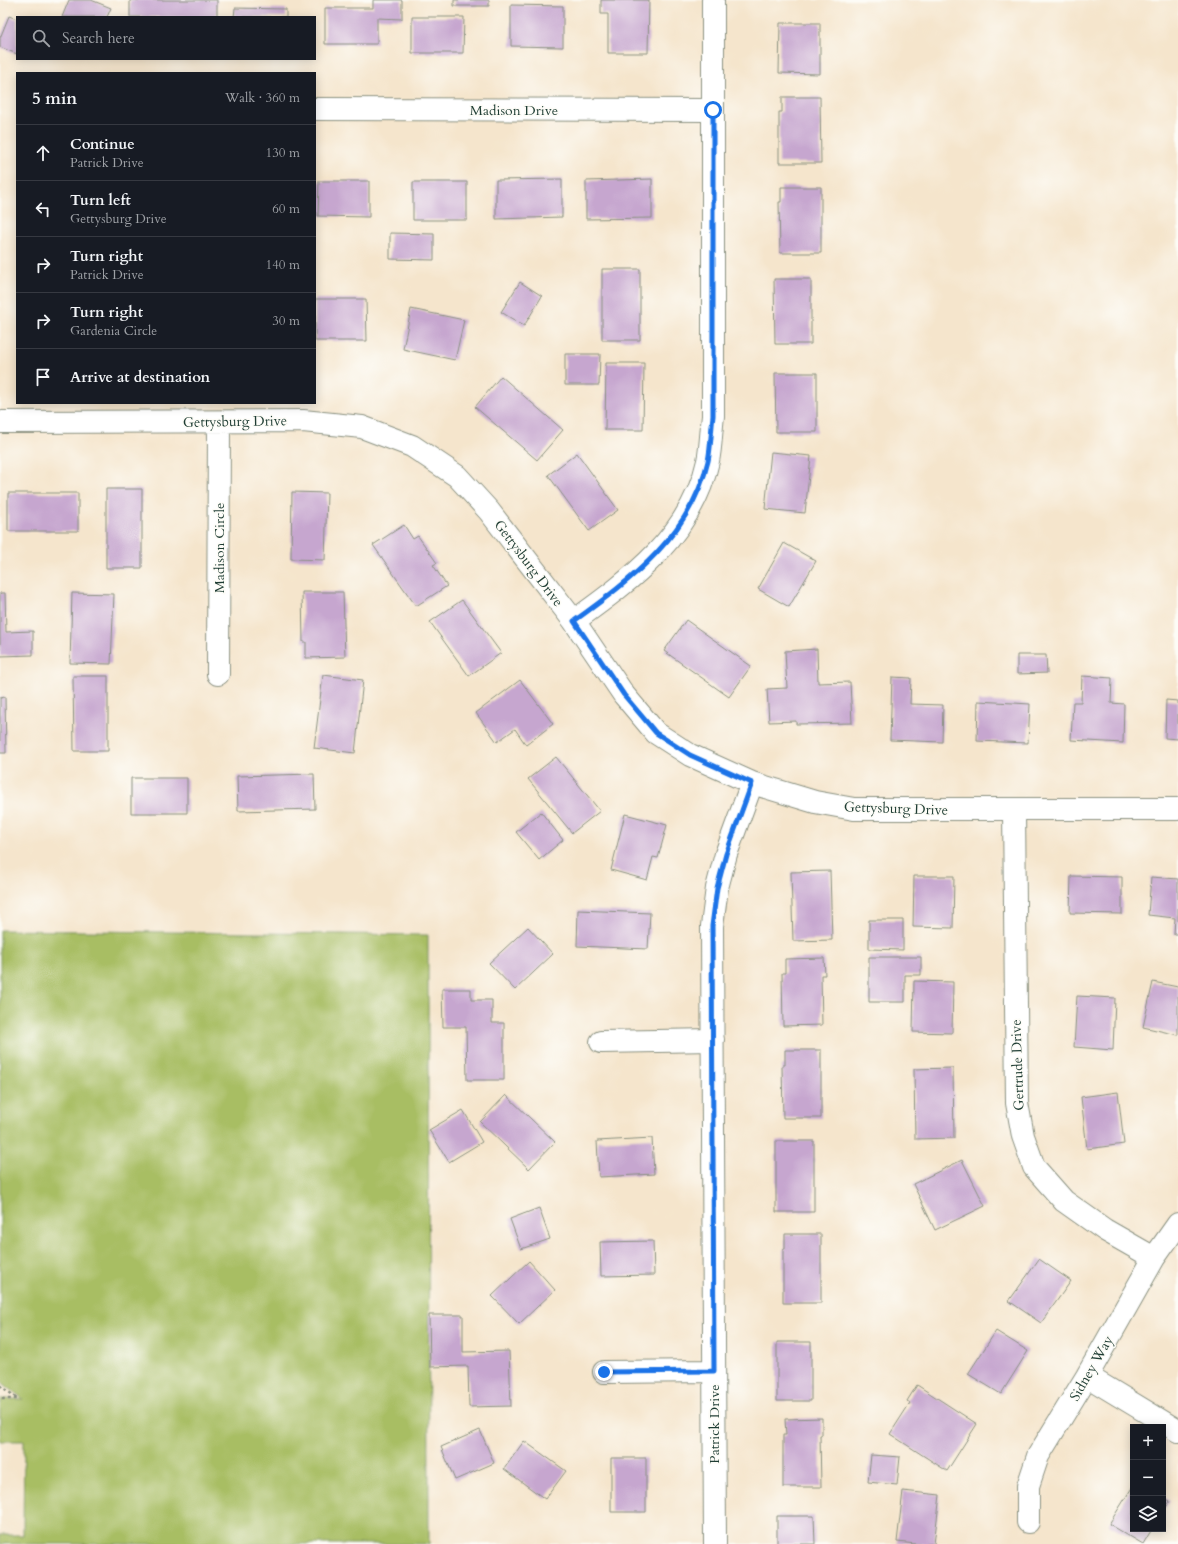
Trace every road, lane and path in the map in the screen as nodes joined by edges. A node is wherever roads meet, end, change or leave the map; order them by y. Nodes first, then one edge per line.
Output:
1 (713, 0) edge
2 (316, 109) edge
3 (713, 110) junction
4 (160, 412) edge
5 (0, 422) edge
6 (219, 422) junction
7 (574, 621) junction
8 (218, 674) dead end
9 (752, 783) junction
10 (1014, 809) junction
11 (1178, 809) edge
12 (712, 1040) junction
13 (601, 1042) dead end
14 (1178, 1224) edge
15 (1154, 1258) junction
16 (714, 1371) junction
17 (604, 1372) dead end
18 (1087, 1376) junction
19 (0, 1385) edge
20 (0, 1399) edge
21 (1178, 1431) edge
22 (1028, 1522) dead end
23 (715, 1544) edge

1 - 3 street
2 - 3 street, Madison Drive
3 - 7 street
4 - 5 street, Gettysburg Drive
4 - 6 street, Gettysburg Drive
6 - 7 street, Gettysburg Drive
6 - 8 street, Madison Circle
7 - 9 street, Gettysburg Drive
9 - 10 street, Gettysburg Drive
9 - 12 street, Patrick Drive
10 - 11 street, Gettysburg Drive
10 - 15 street, Gertrude Drive
12 - 13 street
12 - 16 street, Patrick Drive
14 - 15 street, Sidney Way
15 - 18 street, Sidney Way
16 - 17 street
16 - 23 street, Patrick Drive
18 - 21 street
18 - 22 street, Sidney Way
19 - 20 path

